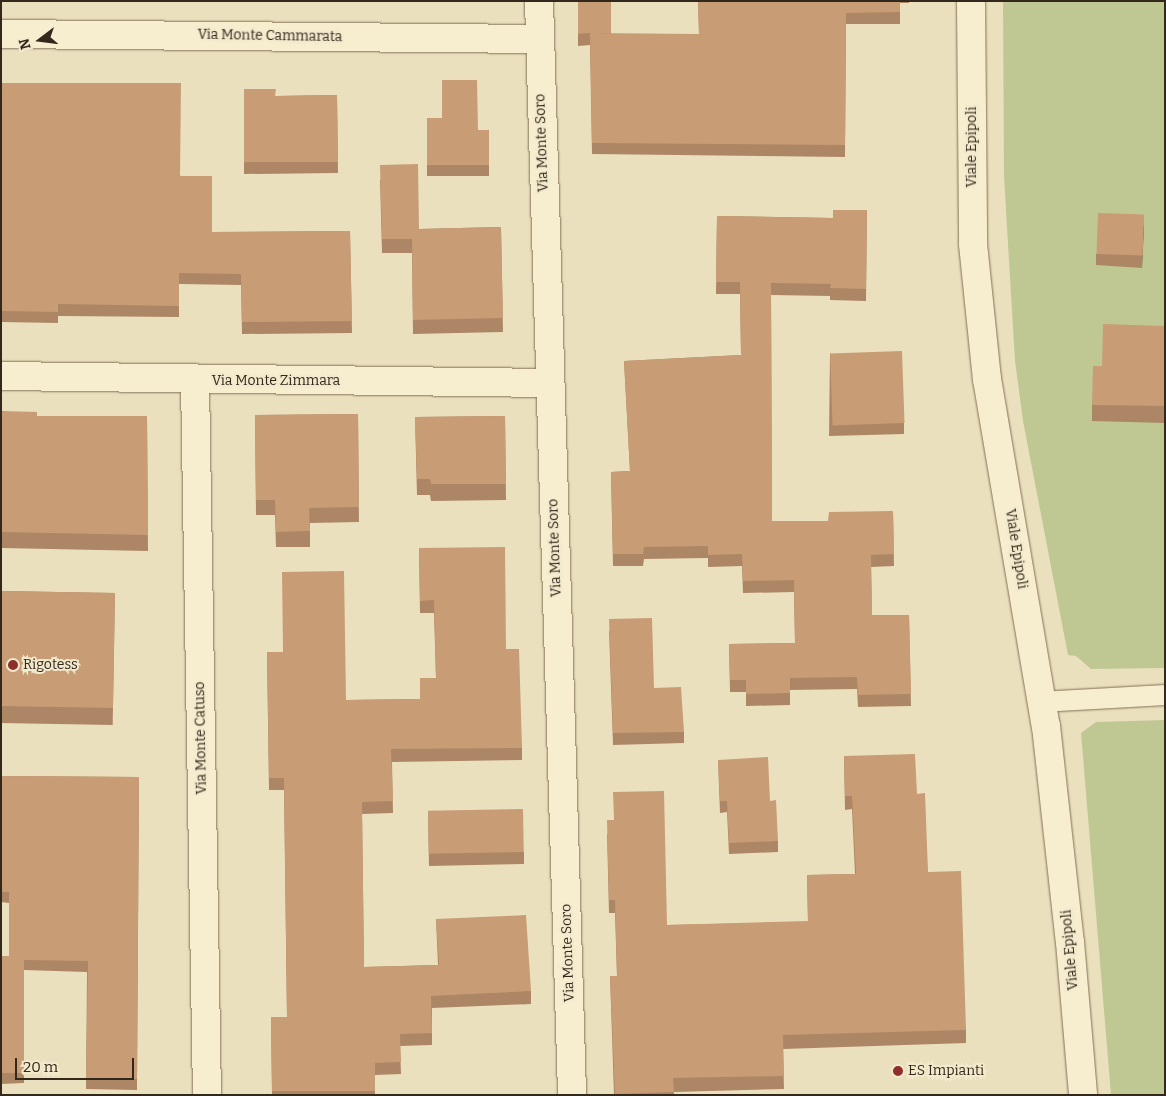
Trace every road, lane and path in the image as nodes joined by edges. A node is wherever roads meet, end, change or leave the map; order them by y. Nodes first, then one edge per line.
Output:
1 (538, 1) edge
2 (972, 1) edge
3 (1, 34) edge
4 (539, 39) junction
5 (1, 376) edge
6 (195, 381) junction
7 (550, 383) junction
8 (1165, 696) edge
9 (1041, 702) junction
10 (207, 1095) edge
11 (572, 1095) edge
12 (1083, 1095) edge

1 - 4 street, Via Monte Soro
2 - 9 street, Viale Epipoli
3 - 4 street, Via Monte Cammarata
4 - 7 street, Via Monte Soro
5 - 6 street, Via Monte Zimmara
6 - 7 street, Via Monte Zimmara
6 - 10 street, Via Monte Catuso
7 - 11 street, Via Monte Soro
8 - 9 lane
9 - 12 street, Viale Epipoli

